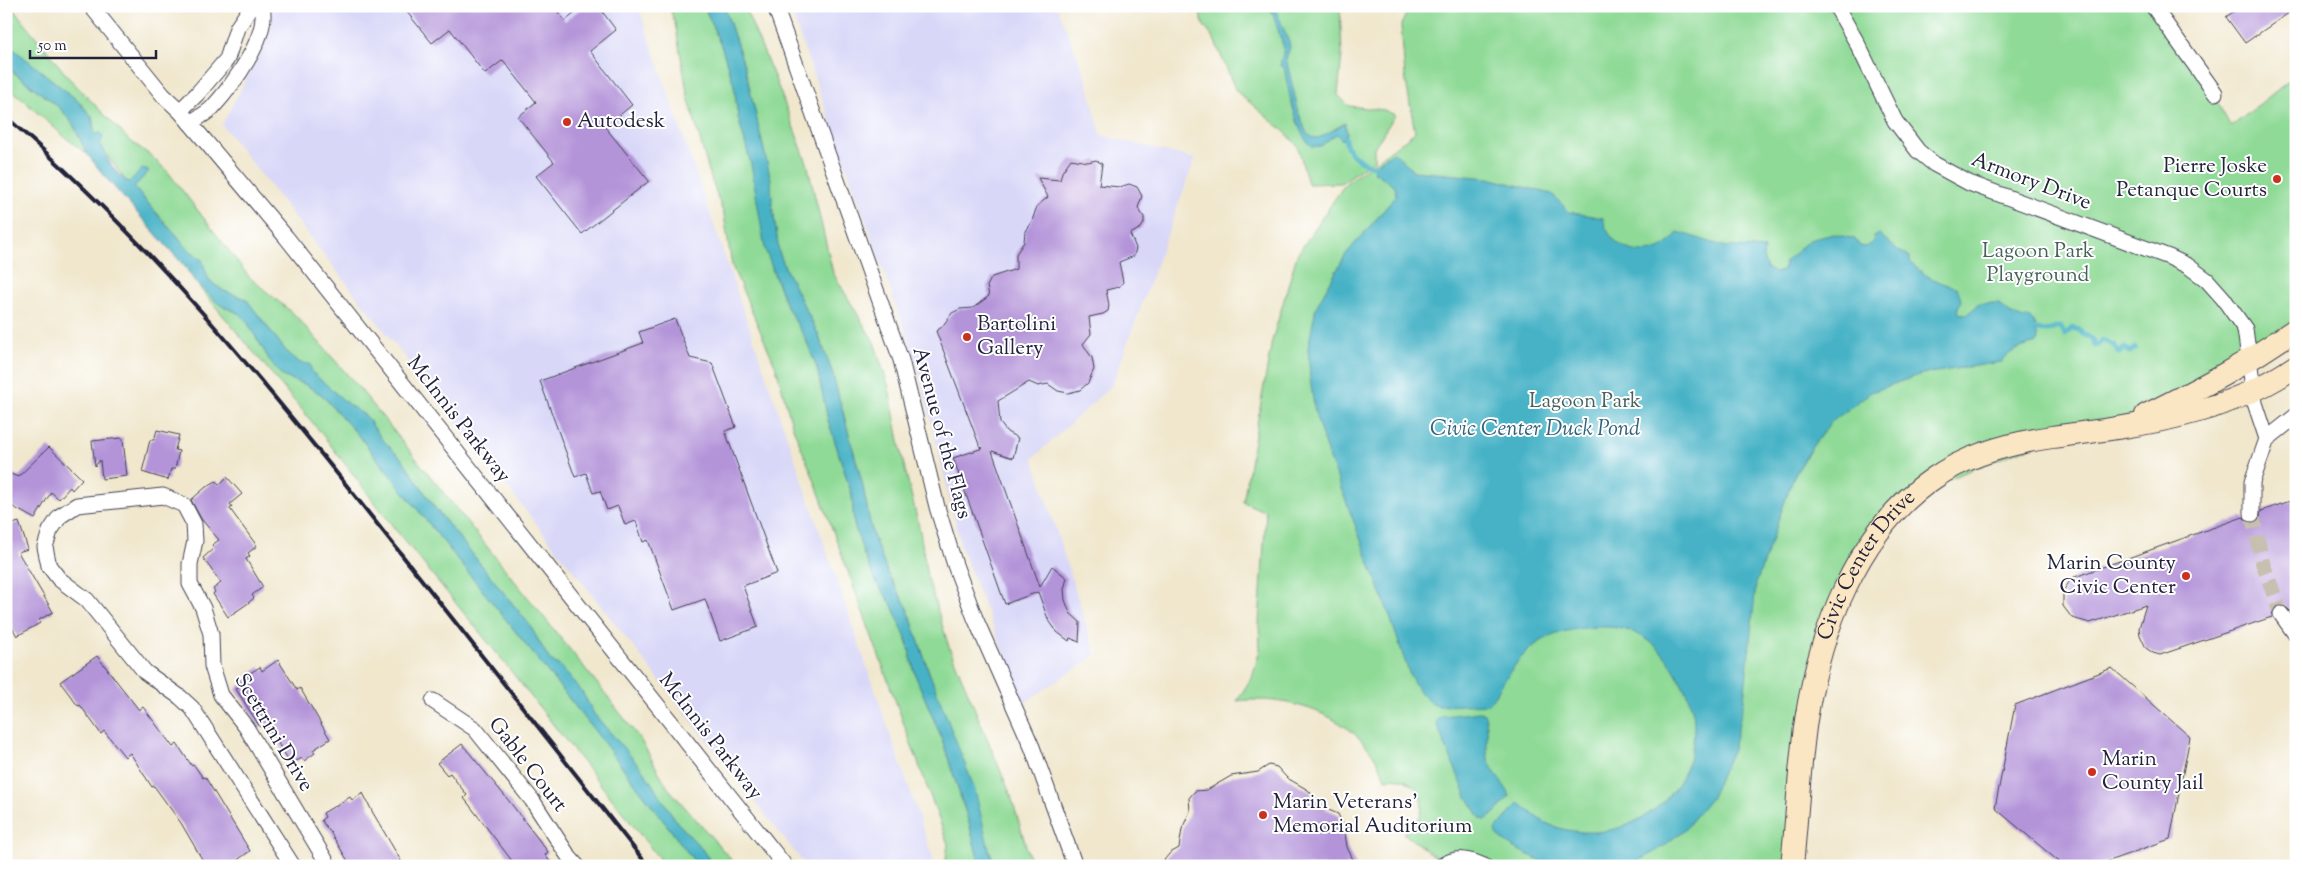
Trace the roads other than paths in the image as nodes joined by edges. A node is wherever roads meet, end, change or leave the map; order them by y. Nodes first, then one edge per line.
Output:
1 (91, 6) edge
2 (252, 6) edge
3 (262, 6) edge
4 (775, 6) edge
5 (1836, 6) edge
6 (2160, 8) edge
7 (2215, 93) dead end
8 (180, 111) junction
9 (190, 123) junction
10 (2296, 329) edge
11 (2250, 361) junction
12 (2296, 366) edge
13 (2253, 392) junction
14 (2296, 416) edge
15 (2125, 426) junction
16 (2267, 439) junction
17 (2252, 514) tunnel mouth
18 (2281, 614) tunnel mouth
19 (2296, 635) edge
20 (433, 701) dead end
21 (294, 866) edge
22 (329, 866) edge
23 (577, 866) edge
24 (785, 866) edge
25 (1075, 866) edge
26 (1442, 866) edge
27 (1484, 866) edge
28 (1792, 866) edge

1 - 8 street, McInnis Parkway
2 - 8 street
3 - 9 street
4 - 25 street, Avenue of the Flags
5 - 11 street, Armory Drive
6 - 7 street
8 - 9 street, McInnis Parkway
9 - 24 street, McInnis Parkway
10 - 11 street, Civic Center Drive
11 - 13 street, Armory Drive
11 - 15 street, Civic Center Drive
12 - 13 street, Civic Center Drive
13 - 15 street, Civic Center Drive
13 - 16 street, Armory Drive
14 - 16 street
15 - 28 street, Civic Center Drive
16 - 17 street
18 - 19 street
20 - 23 street, Gable Court
21 - 22 street, Scettrini Drive
26 - 27 street

